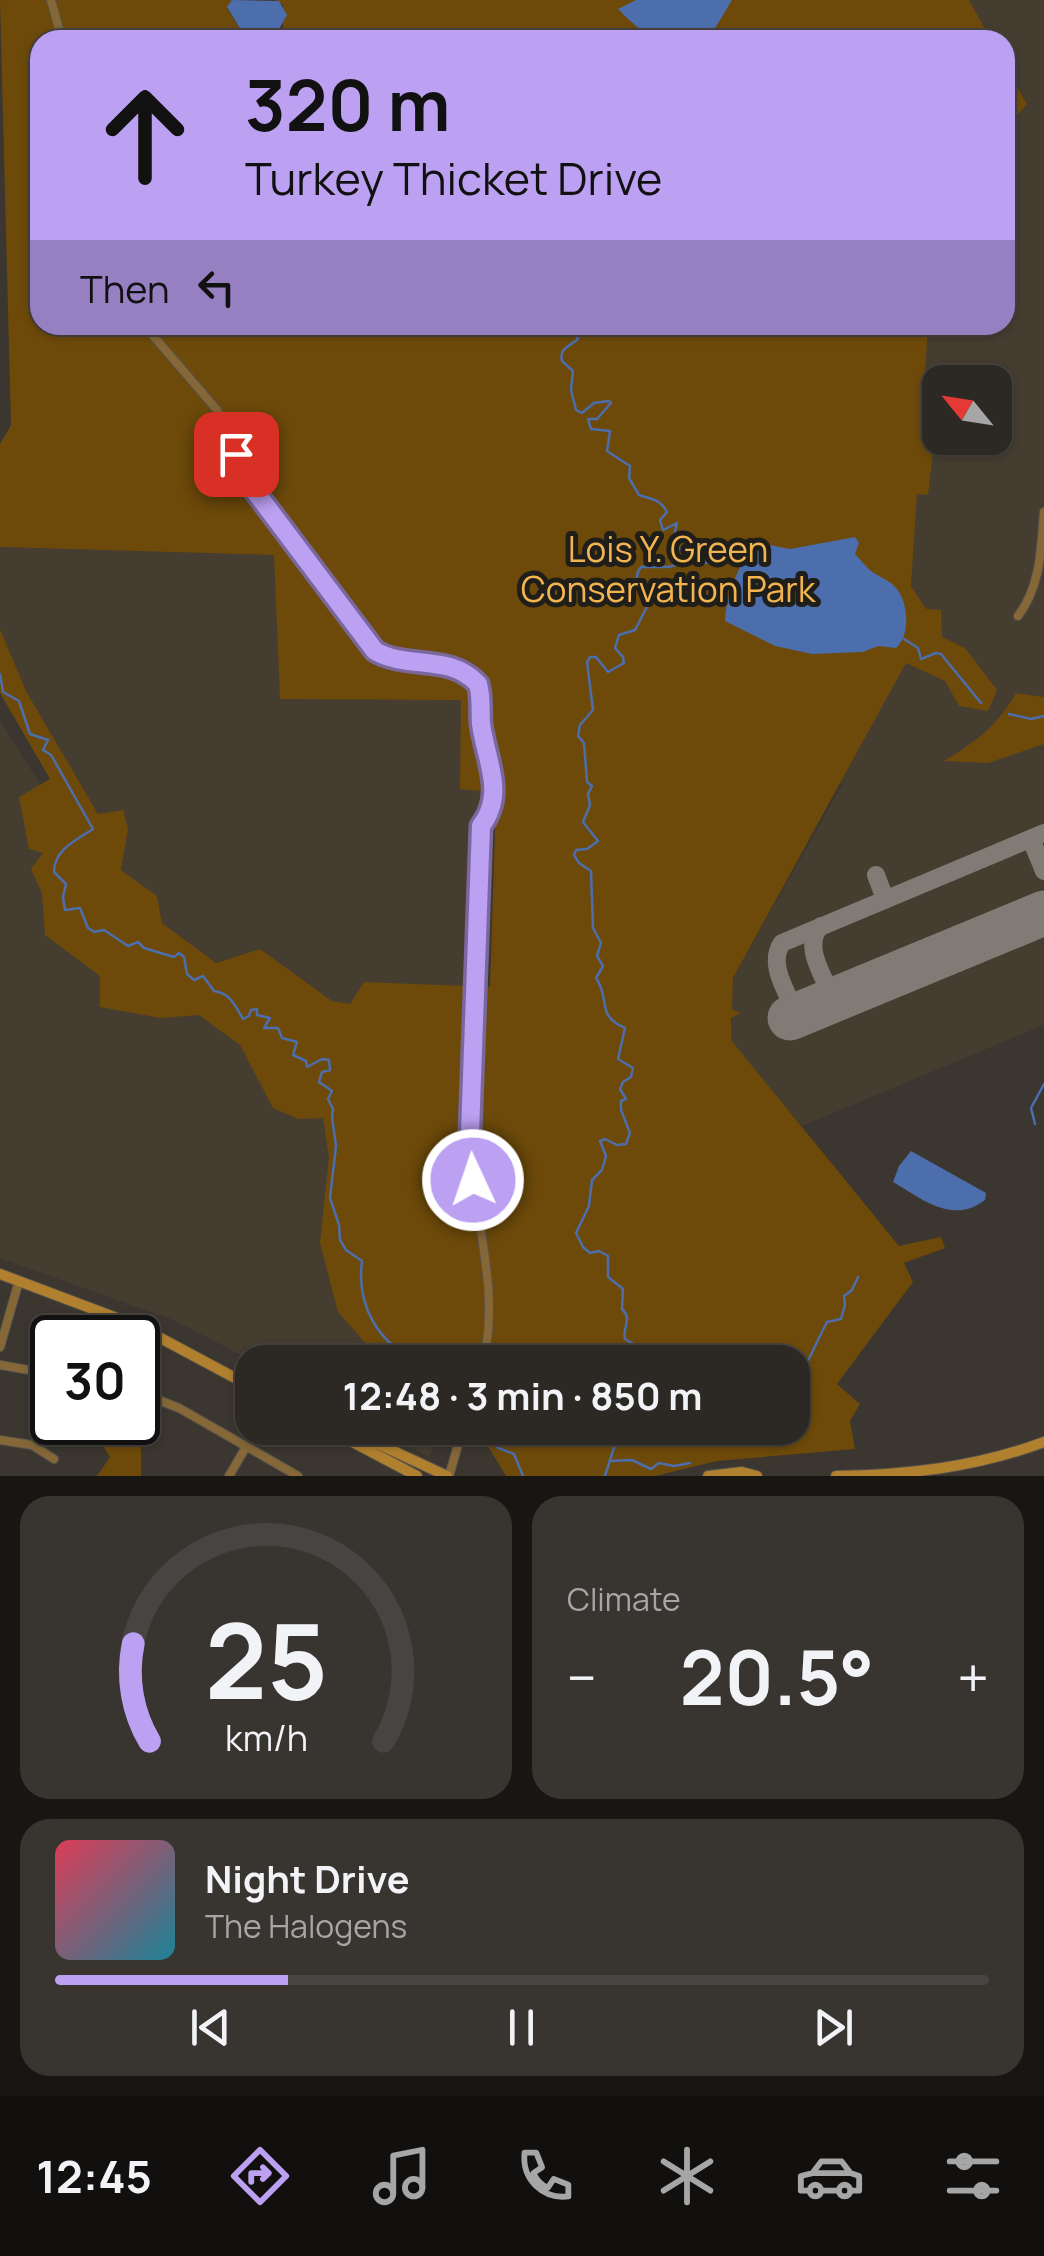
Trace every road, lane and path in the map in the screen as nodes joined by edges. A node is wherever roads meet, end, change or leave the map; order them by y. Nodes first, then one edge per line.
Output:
1 (51, 0) edge
2 (59, 30) edge
3 (153, 335) edge
4 (1044, 512) edge
5 (1018, 616) dead end
6 (0, 1274) edge
7 (18, 1281) junction
8 (486, 1345) edge
9 (0, 1348) edge
10 (0, 1366) edge
11 (30, 1371) edge
12 (235, 1377) edge
13 (160, 1401) edge
14 (0, 1440) edge
15 (1044, 1442) edge
16 (359, 1445) edge
17 (381, 1445) edge
18 (458, 1445) edge
19 (246, 1446) junction
20 (54, 1459) dead end
21 (230, 1476) edge
22 (298, 1476) edge
23 (418, 1476) edge
24 (448, 1476) edge
25 (708, 1476) edge
26 (757, 1476) edge
27 (836, 1476) edge

1 - 2 street
3 - 8 street
4 - 5 street
6 - 7 main road
7 - 9 street
7 - 12 main road
10 - 11 street
13 - 19 street
14 - 20 street
15 - 27 main road
16 - 23 main road
17 - 24 main road
18 - 24 street
19 - 21 street
19 - 22 street
25 - 26 main road

